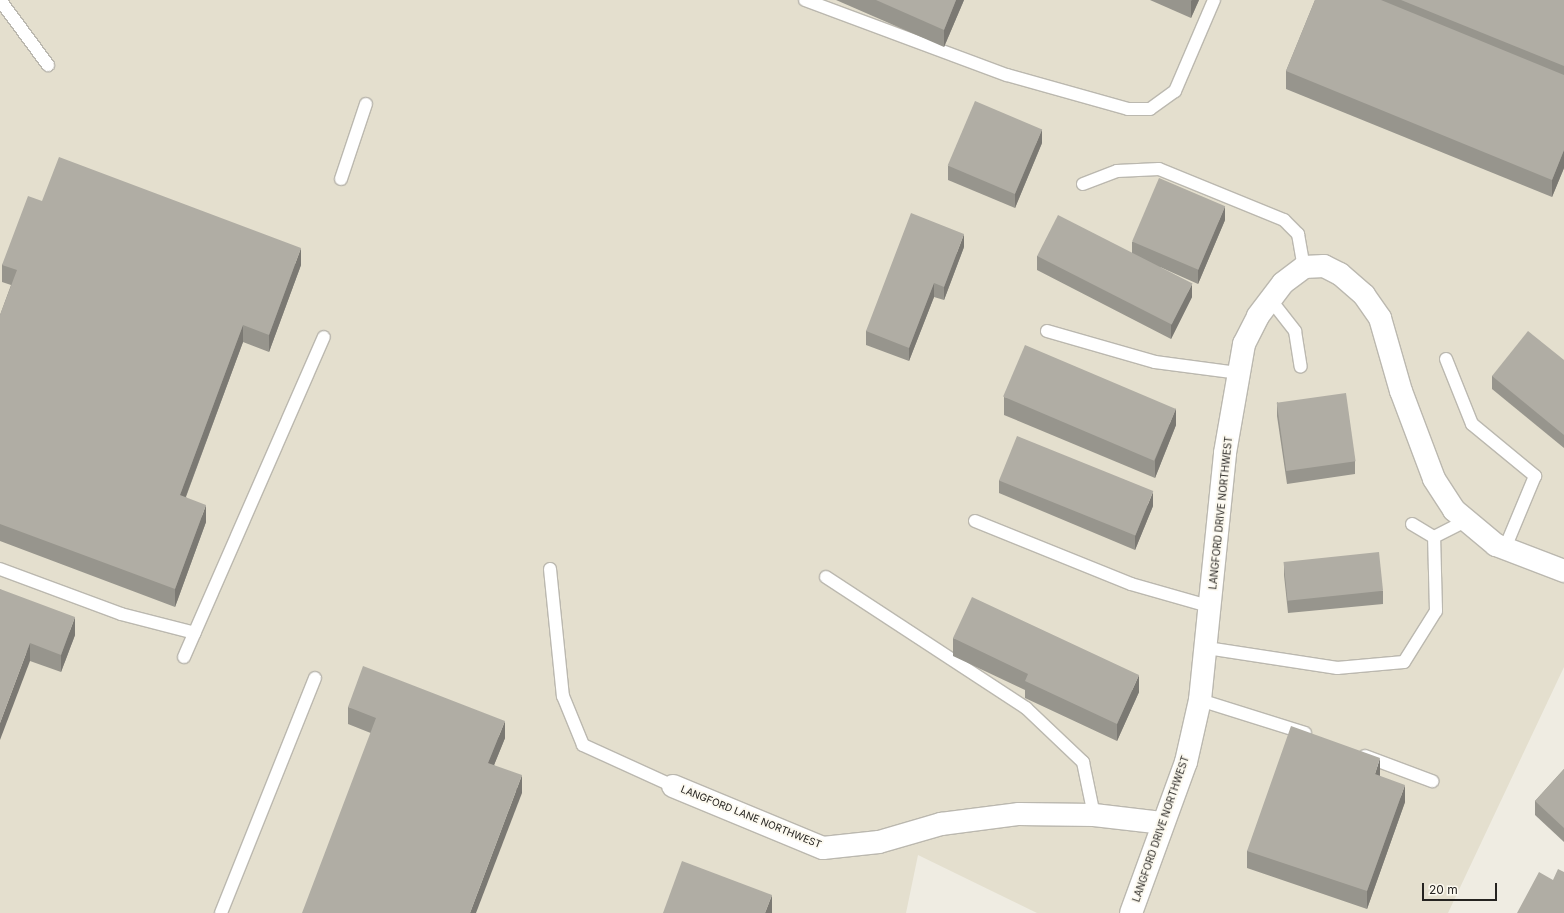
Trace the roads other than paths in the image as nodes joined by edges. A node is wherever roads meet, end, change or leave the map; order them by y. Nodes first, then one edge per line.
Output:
1 (3, 0) edge
2 (805, 0) edge
3 (1214, 0) edge
4 (48, 65) dead end
5 (366, 104) dead end
6 (341, 178) dead end
7 (1084, 184) dead end
8 (1304, 267) junction
9 (1270, 299) junction
10 (1047, 331) dead end
11 (324, 338) dead end
12 (1446, 359) dead end
13 (1301, 367) dead end
14 (1239, 373) junction
15 (1465, 520) junction
16 (975, 521) dead end
17 (1412, 524) dead end
18 (1434, 537) junction
19 (1505, 548) junction
20 (0, 569) edge
21 (550, 569) dead end
22 (1564, 571) edge
23 (826, 577) dead end
24 (1212, 607) junction
25 (195, 633) junction
26 (1207, 648) junction
27 (184, 657) dead end
28 (315, 678) dead end
29 (1200, 700) junction
30 (1317, 738) edge
31 (1353, 751) edge
32 (1432, 781) dead end
33 (673, 786) joint
34 (1094, 814) junction
35 (1162, 822) junction
36 (221, 913) edge
37 (1131, 913) edge

1 - 4 lane
2 - 3 lane
5 - 6 lane
7 - 8 lane
8 - 9 street, LANGFORD DRIVE NORTHWEST
8 - 15 street
9 - 13 lane
9 - 14 street, LANGFORD DRIVE NORTHWEST
10 - 14 lane
11 - 25 lane
12 - 19 lane
14 - 24 street, LANGFORD DRIVE NORTHWEST
15 - 18 lane
15 - 19 street
16 - 24 lane
17 - 18 lane
18 - 26 lane
19 - 22 street
20 - 25 lane
21 - 33 lane
23 - 34 lane
24 - 26 street, LANGFORD DRIVE NORTHWEST
25 - 27 lane
26 - 29 street, LANGFORD DRIVE NORTHWEST
28 - 36 lane
29 - 30 lane
29 - 35 street, LANGFORD DRIVE NORTHWEST
31 - 32 lane
33 - 34 street, LANGFORD LANE NORTHWEST
34 - 35 street, LANGFORD LANE NORTHWEST
35 - 37 street, LANGFORD DRIVE NORTHWEST

